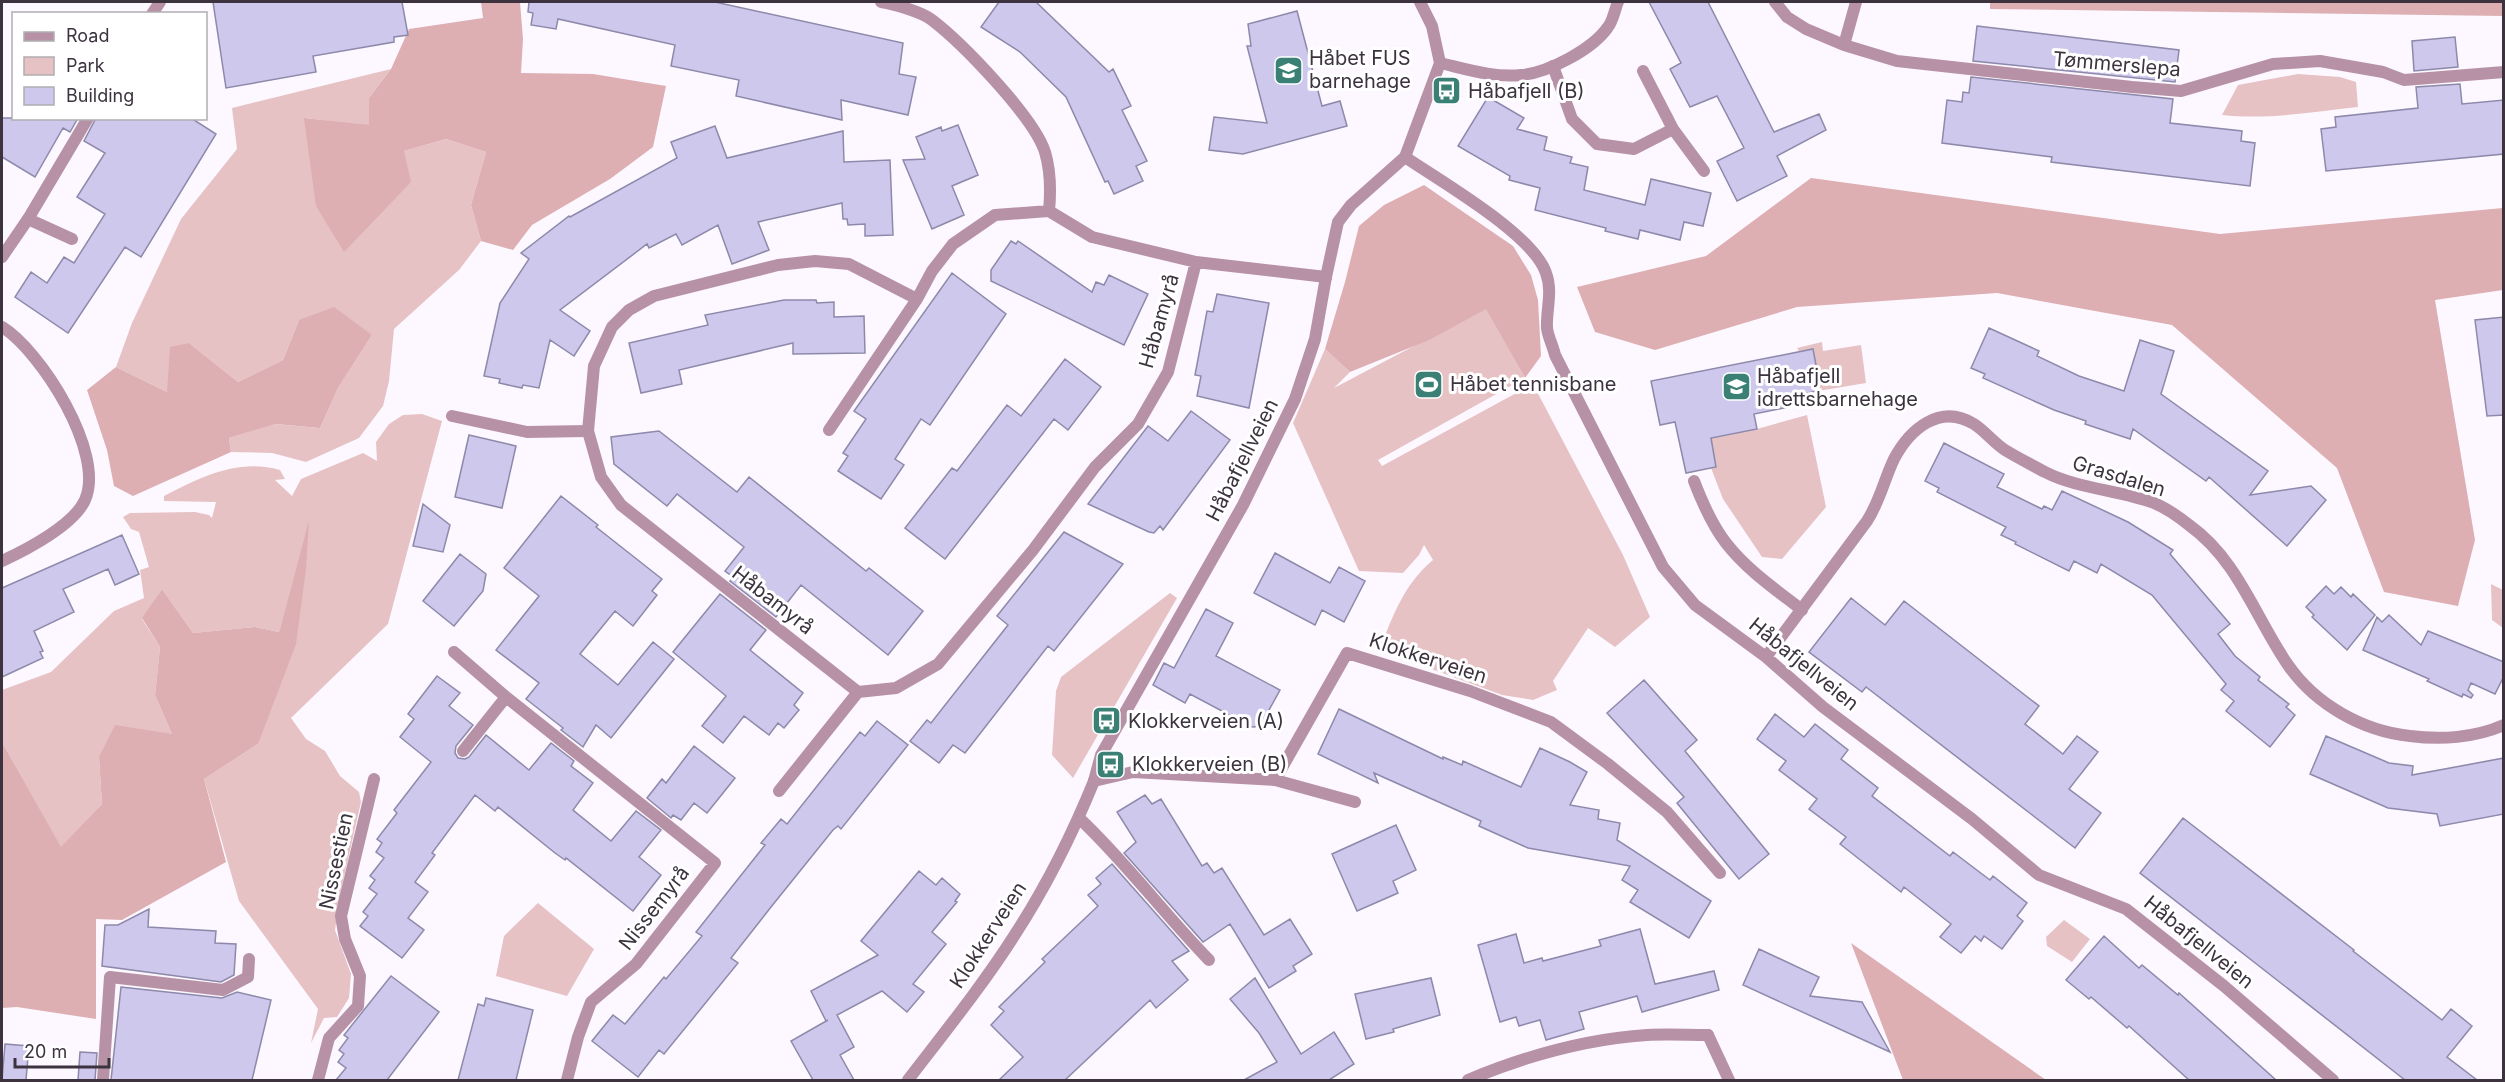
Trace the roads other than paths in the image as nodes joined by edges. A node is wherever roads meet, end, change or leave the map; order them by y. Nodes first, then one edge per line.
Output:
1 (880, 2) edge
2 (1420, 2) edge
3 (1618, 2) edge
4 (1775, 2) edge
5 (1856, 2) edge
6 (1844, 45) junction
7 (1440, 63) junction
8 (1553, 66) junction
9 (1644, 71) dead end
10 (2504, 72) edge
11 (87, 120) edge
12 (1673, 129) junction
13 (1405, 157) junction
14 (1704, 171) dead end
15 (1049, 211) junction
16 (28, 219) junction
17 (72, 239) dead end
18 (2, 257) edge
19 (1196, 262) junction
20 (1326, 277) junction
21 (917, 299) junction
22 (2, 327) edge
23 (452, 416) dead end
24 (829, 430) dead end
25 (588, 431) junction
26 (1694, 481) dead end
27 (2, 561) edge
28 (1802, 609) junction
29 (454, 652) dead end
30 (1766, 657) junction
31 (858, 692) junction
32 (506, 697) junction
33 (2504, 726) edge
34 (463, 751) dead end
35 (374, 779) dead end
36 (1275, 780) junction
37 (1094, 781) junction
38 (779, 791) dead end
39 (1354, 802) dead end
40 (1079, 818) junction
41 (1720, 873) dead end
42 (249, 959) dead end
43 (1209, 960) dead end
44 (103, 1080) edge
45 (318, 1080) edge
46 (567, 1080) edge
47 (908, 1080) edge
48 (1468, 1080) edge
49 (1729, 1080) edge
50 (2333, 1080) edge

1 - 15 street
2 - 7 street
3 - 8 street
4 - 6 street, Tømmerslepa
5 - 6 street
6 - 10 street, Tømmerslepa
7 - 8 street
7 - 13 street, Håbafjellveien
8 - 12 street
9 - 12 street
11 - 16 street
12 - 14 street
13 - 20 street, Håbafjellveien
13 - 30 street, Håbafjellveien
15 - 19 street, Håbamyrå
15 - 21 street
16 - 17 street
16 - 18 street
19 - 20 street, Håbamyrå
19 - 31 street, Håbamyrå
20 - 37 street, Håbafjellveien
21 - 24 street
21 - 25 street, Håbamyrå
22 - 27 street
23 - 25 street
25 - 31 street, Håbamyrå
26 - 28 street
28 - 30 street, Grasdalen
28 - 33 street, Grasdalen
29 - 32 street, Nissemyrå
30 - 50 street, Håbafjellveien
31 - 38 street
32 - 34 street
32 - 46 street, Nissemyrå
35 - 45 street, Nissestien
36 - 37 street
36 - 39 street
36 - 41 street, Klokkerveien
37 - 40 street, Klokkerveien
40 - 43 street
40 - 47 street, Klokkerveien
42 - 44 street
48 - 49 street

